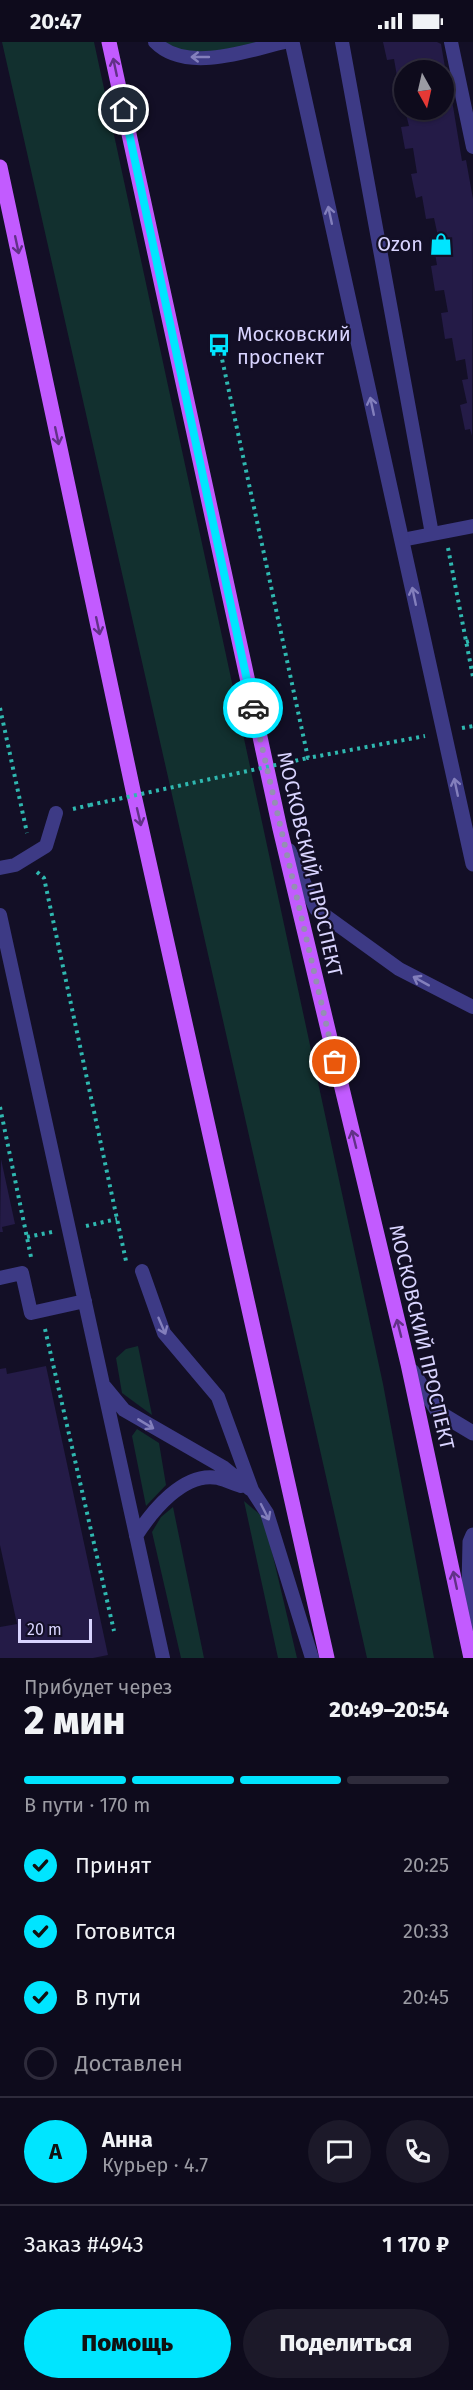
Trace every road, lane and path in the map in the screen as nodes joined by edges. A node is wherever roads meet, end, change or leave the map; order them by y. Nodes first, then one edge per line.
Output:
1 (109, 42) edge
2 (155, 42) edge
3 (285, 42) edge
4 (292, 42) edge
5 (342, 42) edge
6 (451, 42) edge
7 (473, 147) edge
8 (0, 167) edge
9 (219, 345) dead end
10 (473, 526) edge
11 (438, 533) junction
12 (402, 540) junction
13 (473, 640) edge
14 (466, 642) junction
15 (473, 676) edge
16 (0, 708) edge
17 (473, 726) edge
18 (444, 732) junction
19 (308, 758) junction
20 (90, 805) dead end
21 (56, 813) dead end
22 (279, 829) junction
23 (27, 833) dead end
24 (473, 864) edge
25 (15, 865) junction
26 (0, 868) edge
27 (0, 915) edge
28 (473, 1008) edge
29 (0, 1107) edge
30 (31, 1258) dead end
31 (127, 1263) dead end
32 (142, 1271) dead end
33 (0, 1278) edge
34 (85, 1301) junction
35 (41, 1311) junction
36 (408, 1364) junction
37 (103, 1384) junction
38 (473, 1433) edge
39 (252, 1490) junction
40 (473, 1535) edge
41 (136, 1536) junction
42 (114, 1631) dead end
43 (468, 1641) junction
44 (163, 1658) edge
45 (312, 1658) edge
46 (327, 1658) edge
47 (471, 1658) edge

22 -> 1 main road, МОСКОВСКИЙ ПРОСПЕКТ
3 -> 2 lane
12 -> 4 street
5 - 11 lane
6 - 7 lane
8 -> 46 main road
9 - 19 path
10 - 11 lane
11 - 12 lane
11 - 14 path
18 -> 12 street
13 - 14 path
14 - 15 path
16 - 23 path
17 - 18 path
18 - 19 path
24 -> 18 street
19 - 20 path, bridge
21 - 25 lane
28 -> 22 lane
36 -> 22 main road, МОСКОВСКИЙ ПРОСПЕКТ
25 - 26 lane
25 - 31 path
27 - 34 lane
29 - 30 path
32 -> 39 lane
33 - 35 lane
34 - 35 lane
34 - 37 lane
35 - 42 path
36 - 38 street
43 -> 36 main road, МОСКОВСКИЙ ПРОСПЕКТ
37 -> 39 lane
37 - 41 lane
39 - 41 lane
39 -> 45 lane
40 - 43 street
41 - 44 lane
43 - 47 main road, МОСКОВСКИЙ ПРОСПЕКТ

